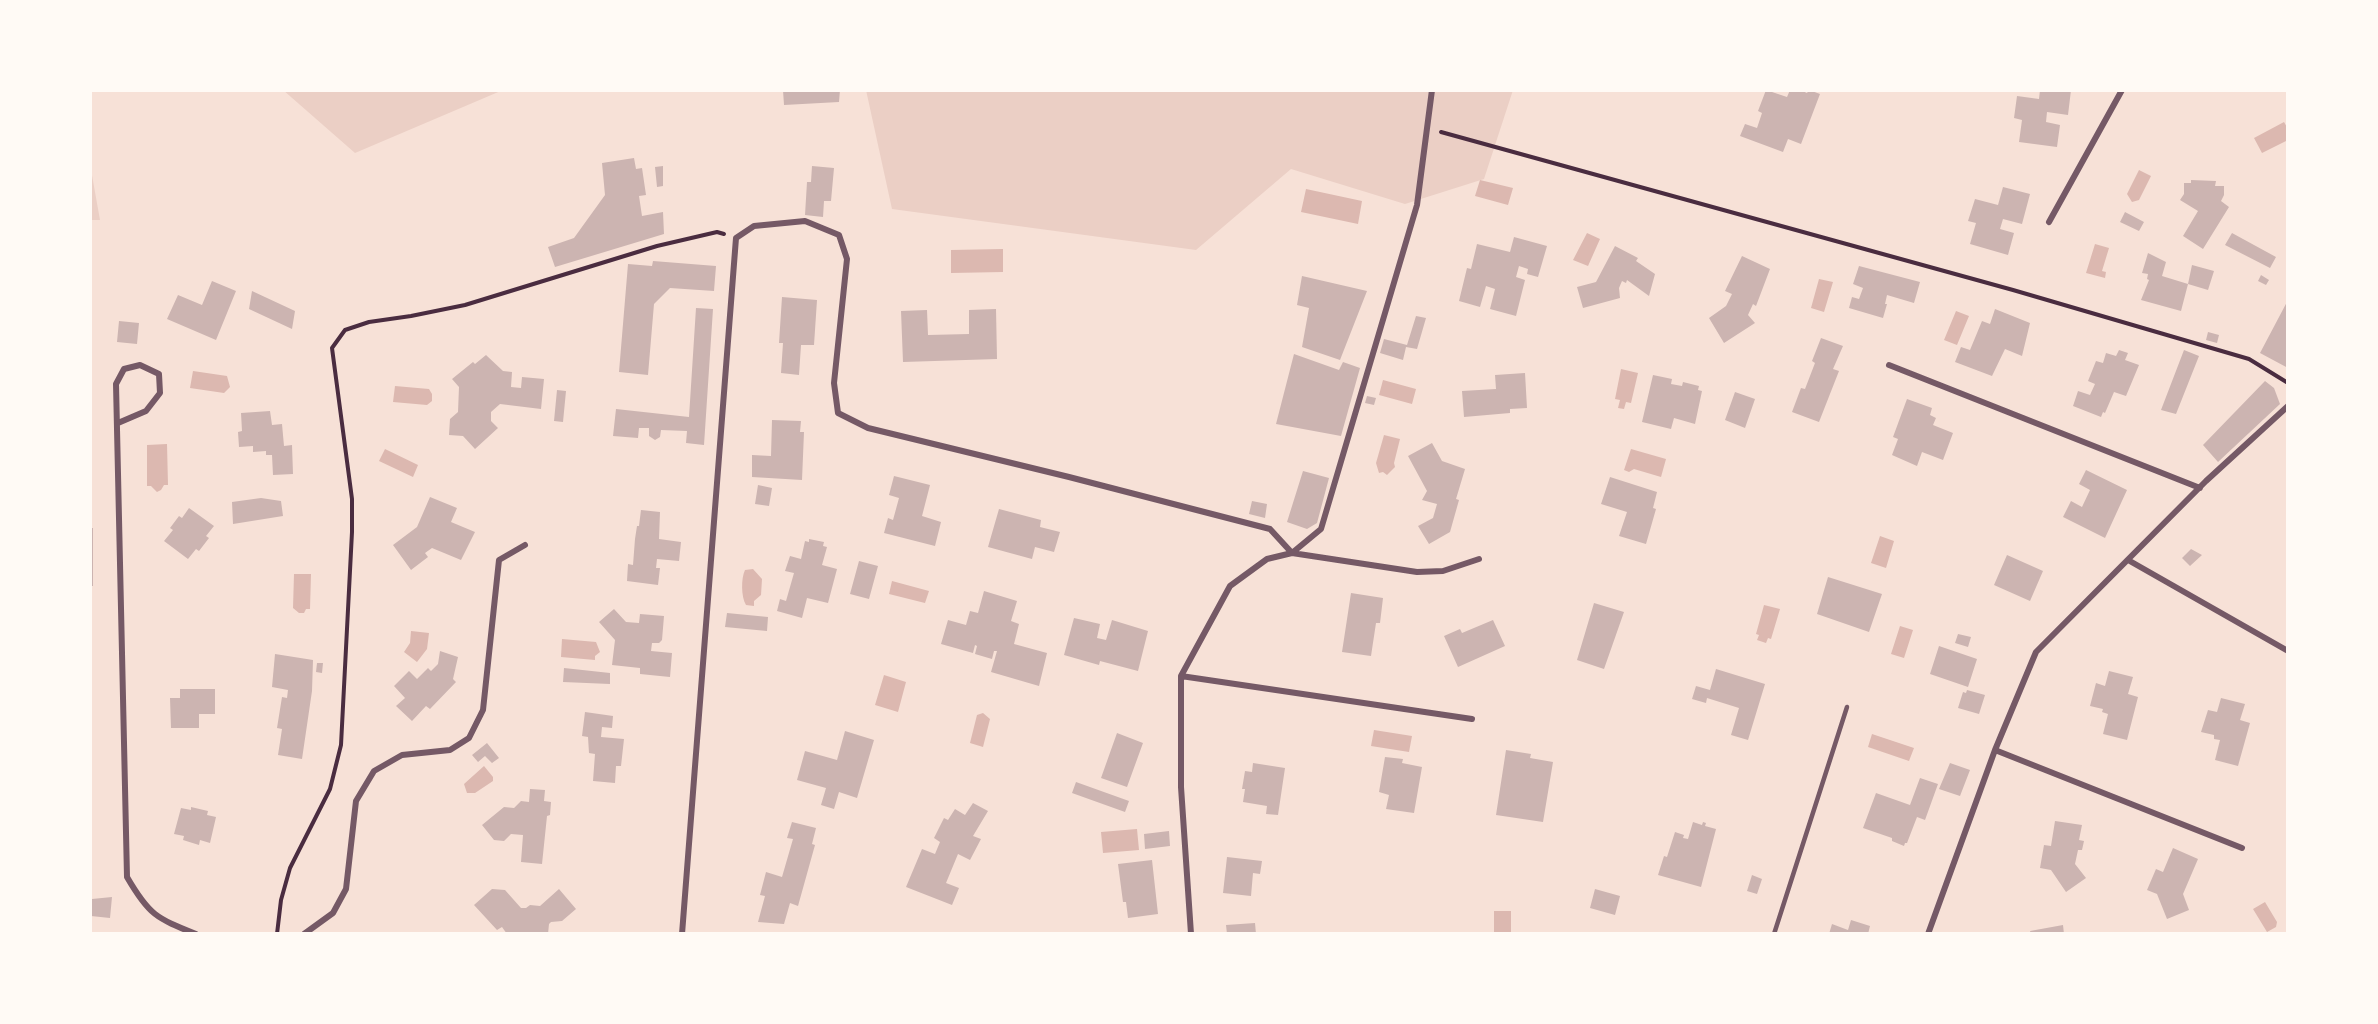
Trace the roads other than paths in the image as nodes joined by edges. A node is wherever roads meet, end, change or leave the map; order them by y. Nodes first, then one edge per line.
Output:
1 (1432, 90) edge
2 (2122, 90) edge
3 (2049, 222) dead end
4 (1889, 365) dead end
5 (2288, 406) edge
6 (118, 423) junction
7 (2200, 488) junction
8 (525, 545) dead end
9 (1292, 553) junction
10 (1479, 559) dead end
11 (2128, 560) junction
12 (2288, 651) edge
13 (1181, 676) junction
14 (1847, 707) dead end
15 (1472, 719) dead end
16 (1995, 750) junction
17 (2241, 848) dead end
18 (196, 934) edge
19 (304, 934) edge
20 (682, 934) edge
21 (1191, 934) edge
22 (1774, 934) edge
23 (1928, 934) edge

1 - 9 street
2 - 3 street
4 - 7 street
5 - 7 street
6 - 6 street
6 - 18 street
7 - 11 street
8 - 19 street
9 - 10 street
9 - 13 street
9 - 20 street
11 - 12 street
11 - 16 street
13 - 15 street
13 - 21 street
14 - 22 lane
16 - 17 street
16 - 23 street

